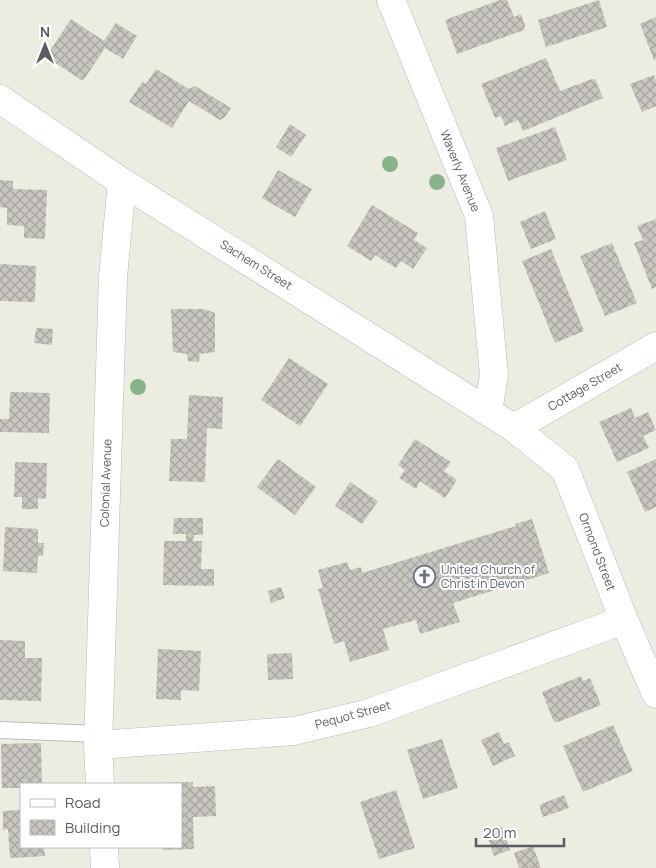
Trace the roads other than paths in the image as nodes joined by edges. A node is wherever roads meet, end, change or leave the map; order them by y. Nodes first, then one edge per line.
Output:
1 (390, 0) edge
2 (0, 98) edge
3 (122, 182) junction
4 (656, 346) edge
5 (488, 412) junction
6 (514, 428) junction
7 (624, 620) junction
8 (656, 694) edge
9 (0, 730) edge
10 (98, 739) junction
11 (100, 783) edge
12 (104, 848) edge
13 (105, 868) edge

1 - 5 street, Waverly Avenue
2 - 3 street, Sachem Street
3 - 5 street, Sachem Street
3 - 10 street, Colonial Avenue
4 - 6 street, Cottage Street
5 - 6 street, Sachem Street
6 - 7 street, Ormond Street
7 - 8 street, Ormond Street
7 - 10 street, Pequot Street
9 - 10 lane
10 - 11 street, Colonial Avenue
12 - 13 street

